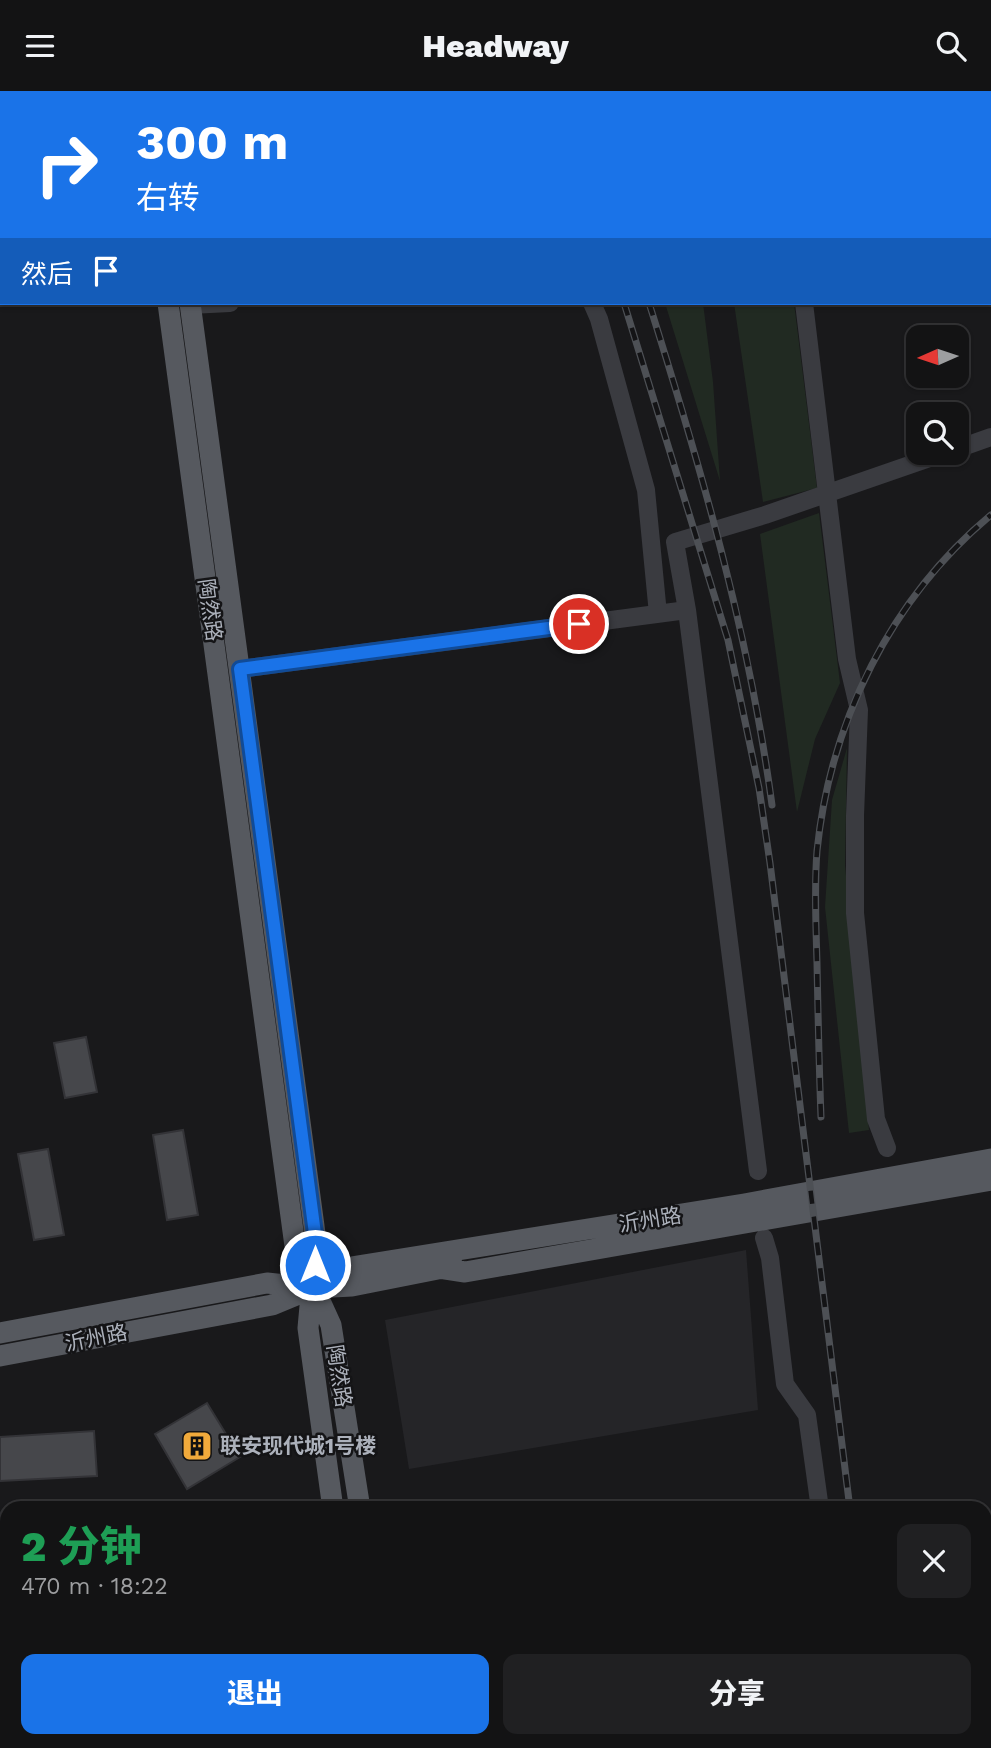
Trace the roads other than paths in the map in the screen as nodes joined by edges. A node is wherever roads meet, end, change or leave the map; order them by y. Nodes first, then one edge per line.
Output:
1 (169, 305) edge
2 (190, 305) edge
3 (593, 305) edge
4 (804, 305) edge
5 (991, 437) edge
6 (969, 445) edge
7 (910, 465) edge
8 (827, 494) junction
9 (206, 579) junction
10 (687, 610) junction
11 (658, 614) junction
12 (234, 622) junction
13 (240, 669) junction
14 (225, 719) junction
15 (255, 778) junction
16 (887, 1148) dead end
17 (991, 1148) edge
18 (991, 1159) edge
19 (758, 1171) dead end
20 (991, 1171) edge
21 (991, 1180) edge
22 (764, 1238) dead end
23 (439, 1261) junction
24 (313, 1288) junction
25 (0, 1333) edge
26 (0, 1356) edge
27 (332, 1501) edge
28 (359, 1501) edge
29 (819, 1501) edge

1 - 9 main road, 陶然路
2 - 12 main road, 陶然路
3 - 11 street
4 - 8 street
5 - 6 street
7 - 8 street
8 - 10 street
8 - 16 street
9 - 12 main road
9 - 14 main road, 陶然路
10 - 11 street
10 - 19 street
11 - 13 street
12 - 13 main road, 陶然路
13 - 15 main road, 陶然路
14 - 15 main road
14 - 24 main road, 陶然路
15 - 24 main road, 陶然路
17 - 23 main road
18 - 23 main road, 沂州路
20 - 23 main road, 沂州路
21 - 23 main road
22 - 29 street
23 - 24 main road, 沂州路
24 - 25 main road, 沂州路
24 - 26 main road, 沂州路
24 - 27 main road, 陶然路
24 - 28 main road, 陶然路

